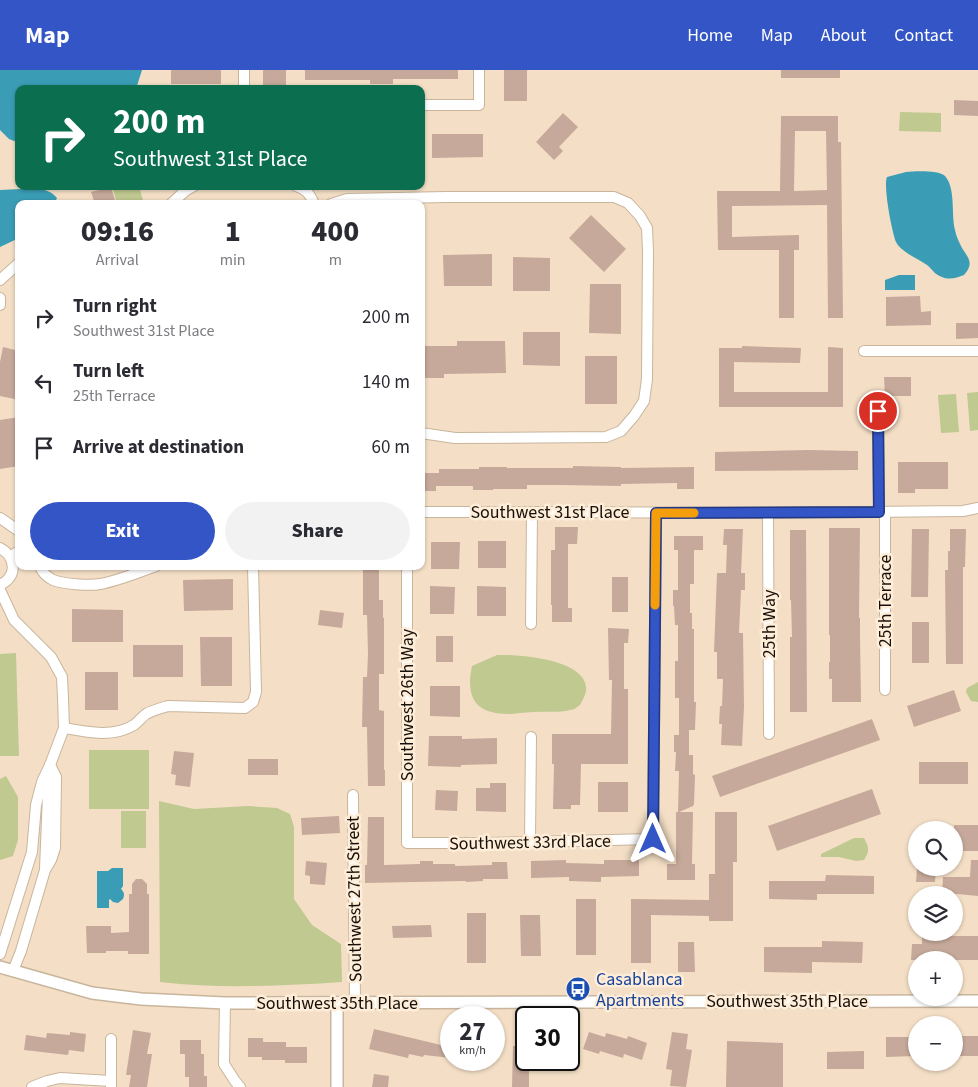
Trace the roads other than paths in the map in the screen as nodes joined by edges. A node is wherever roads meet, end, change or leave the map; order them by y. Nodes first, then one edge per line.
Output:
1 (244, 70) edge
2 (479, 70) edge
3 (244, 85) edge
4 (425, 105) edge
5 (187, 190) edge
6 (175, 200) edge
7 (344, 200) edge
8 (15, 267) edge
9 (0, 280) edge
10 (0, 298) edge
11 (0, 305) edge
12 (864, 351) dead end
13 (978, 351) edge
14 (878, 411) dead end
15 (425, 434) edge
16 (978, 508) edge
17 (425, 512) edge
18 (532, 512) junction
19 (882, 512) junction
20 (656, 513) junction
21 (768, 513) junction
22 (0, 518) edge
23 (15, 528) edge
24 (0, 548) edge
25 (14, 554) edge
26 (41, 570) edge
27 (144, 570) edge
28 (253, 570) edge
29 (407, 570) edge
30 (0, 585) edge
31 (0, 590) edge
32 (532, 624) dead end
33 (885, 690) dead end
34 (64, 728) junction
35 (769, 734) dead end
36 (531, 737) dead end
37 (50, 765) junction
38 (353, 795) dead end
39 (34, 828) junction
40 (47, 830) junction
41 (530, 842) junction
42 (407, 844) joint
43 (45, 870) junction
44 (0, 954) edge
45 (0, 967) edge
46 (13, 971) junction
47 (978, 1000) edge
48 (337, 1003) junction
49 (355, 1003) junction
50 (225, 1004) junction
51 (111, 1039) dead end
52 (111, 1084) edge
53 (32, 1087) edge
54 (240, 1087) edge
55 (336, 1087) edge

1 - 3 street
2 - 4 street
5 - 6 street
7 - 15 street
8 - 9 street
10 - 11 street
12 - 13 street
14 - 19 street, 25th Terrace
16 - 19 street, Southwest 31st Place
17 - 18 street, Southwest 31st Place
18 - 20 street, Southwest 31st Place
18 - 32 street
19 - 21 street, Southwest 31st Place
19 - 33 street, 25th Terrace
20 - 21 street, Southwest 31st Place
20 - 41 street, Southwest 33rd Place
21 - 35 street, 25th Way
22 - 23 street
24 - 25 street
25 - 30 street
26 - 27 street
28 - 34 street
29 - 42 street, Southwest 26th Way
31 - 34 street
34 - 37 street
36 - 41 street
37 - 39 street
37 - 40 street
37 - 43 street
38 - 49 street, Southwest 27th Street
39 - 40 street
39 - 44 street
40 - 43 street
41 - 42 street, Southwest 33rd Place
43 - 46 street
45 - 46 street, Southwest 35th Place
46 - 50 street, Southwest 35th Place
47 - 49 street, Southwest 35th Place
48 - 49 street, Southwest 35th Place
48 - 50 street, Southwest 35th Place
48 - 55 street, Southwest 27th Street
50 - 54 street
51 - 52 street
52 - 53 street

